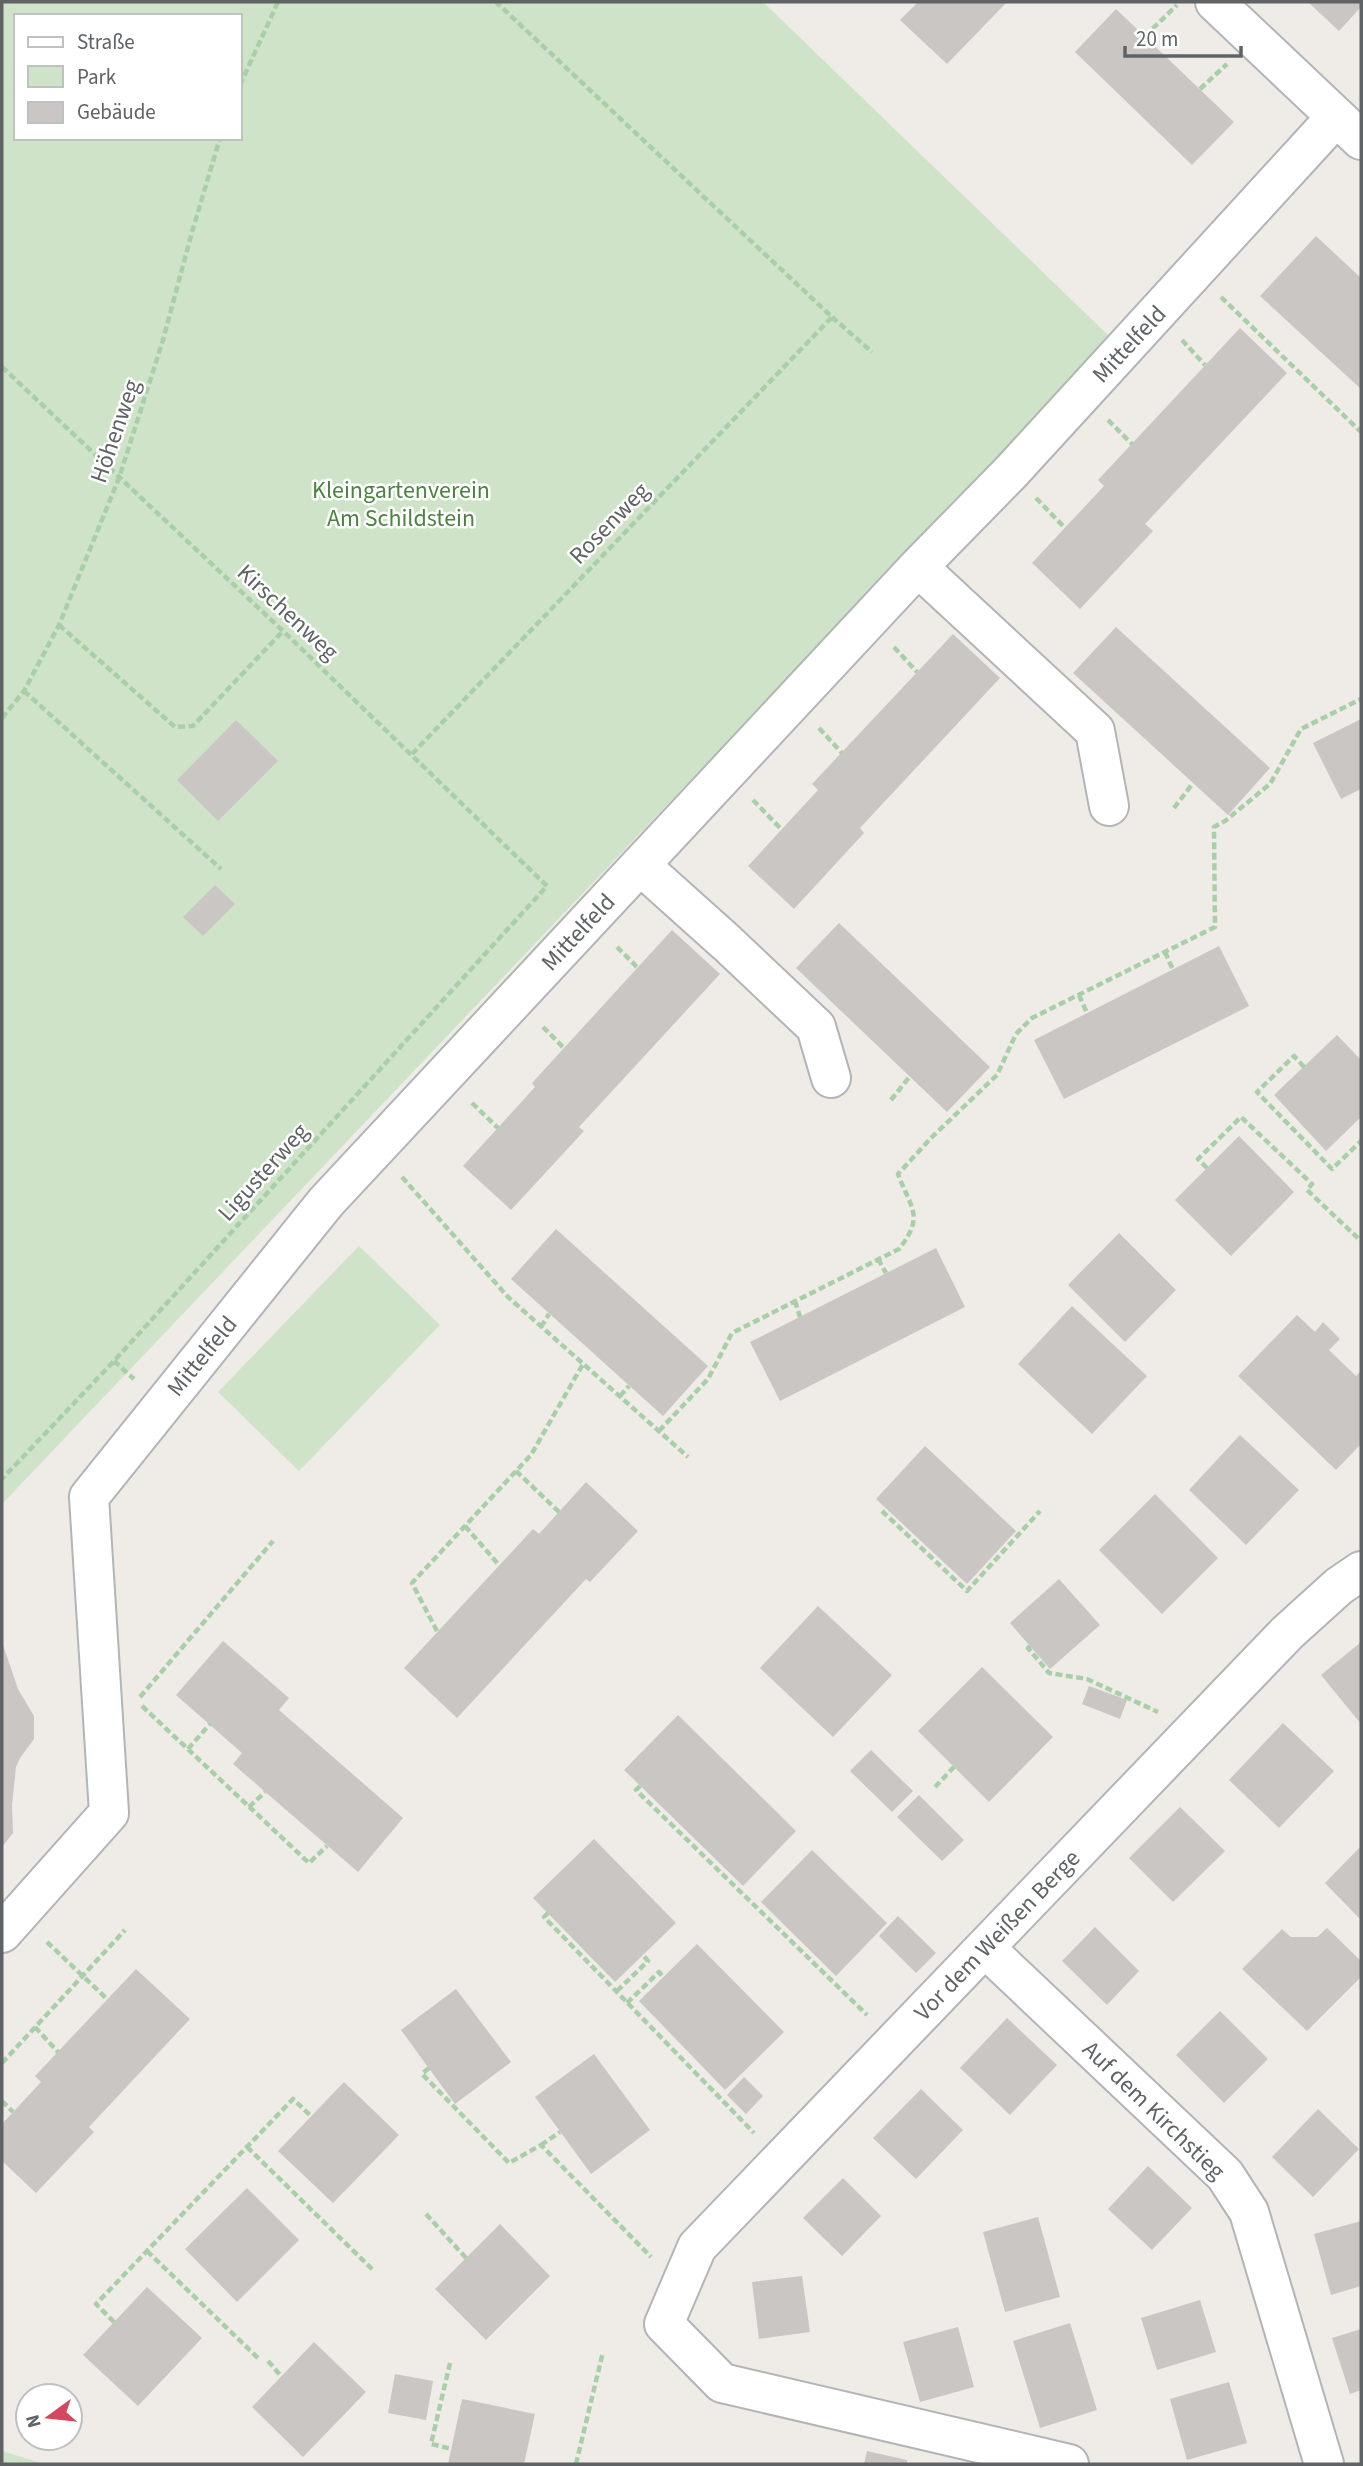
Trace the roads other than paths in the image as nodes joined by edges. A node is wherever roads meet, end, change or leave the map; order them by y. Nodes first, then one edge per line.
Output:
1 (1215, 2) edge
2 (1349, 129) edge
3 (918, 567) junction
4 (1109, 806) dead end
5 (640, 865) junction
6 (831, 1078) dead end
7 (1361, 1571) edge
8 (10, 1924) edge
9 (985, 1948) junction
10 (1069, 2464) edge
11 (1324, 2464) edge

1 - 2 street
2 - 3 street, Mittelfeld
3 - 4 street
3 - 5 street, Mittelfeld
5 - 6 street
5 - 8 street, Mittelfeld
7 - 9 street, Vor dem Weißen Berge
9 - 10 street, Vor dem Weißen Berge
9 - 11 street, Auf dem Kirchstieg

